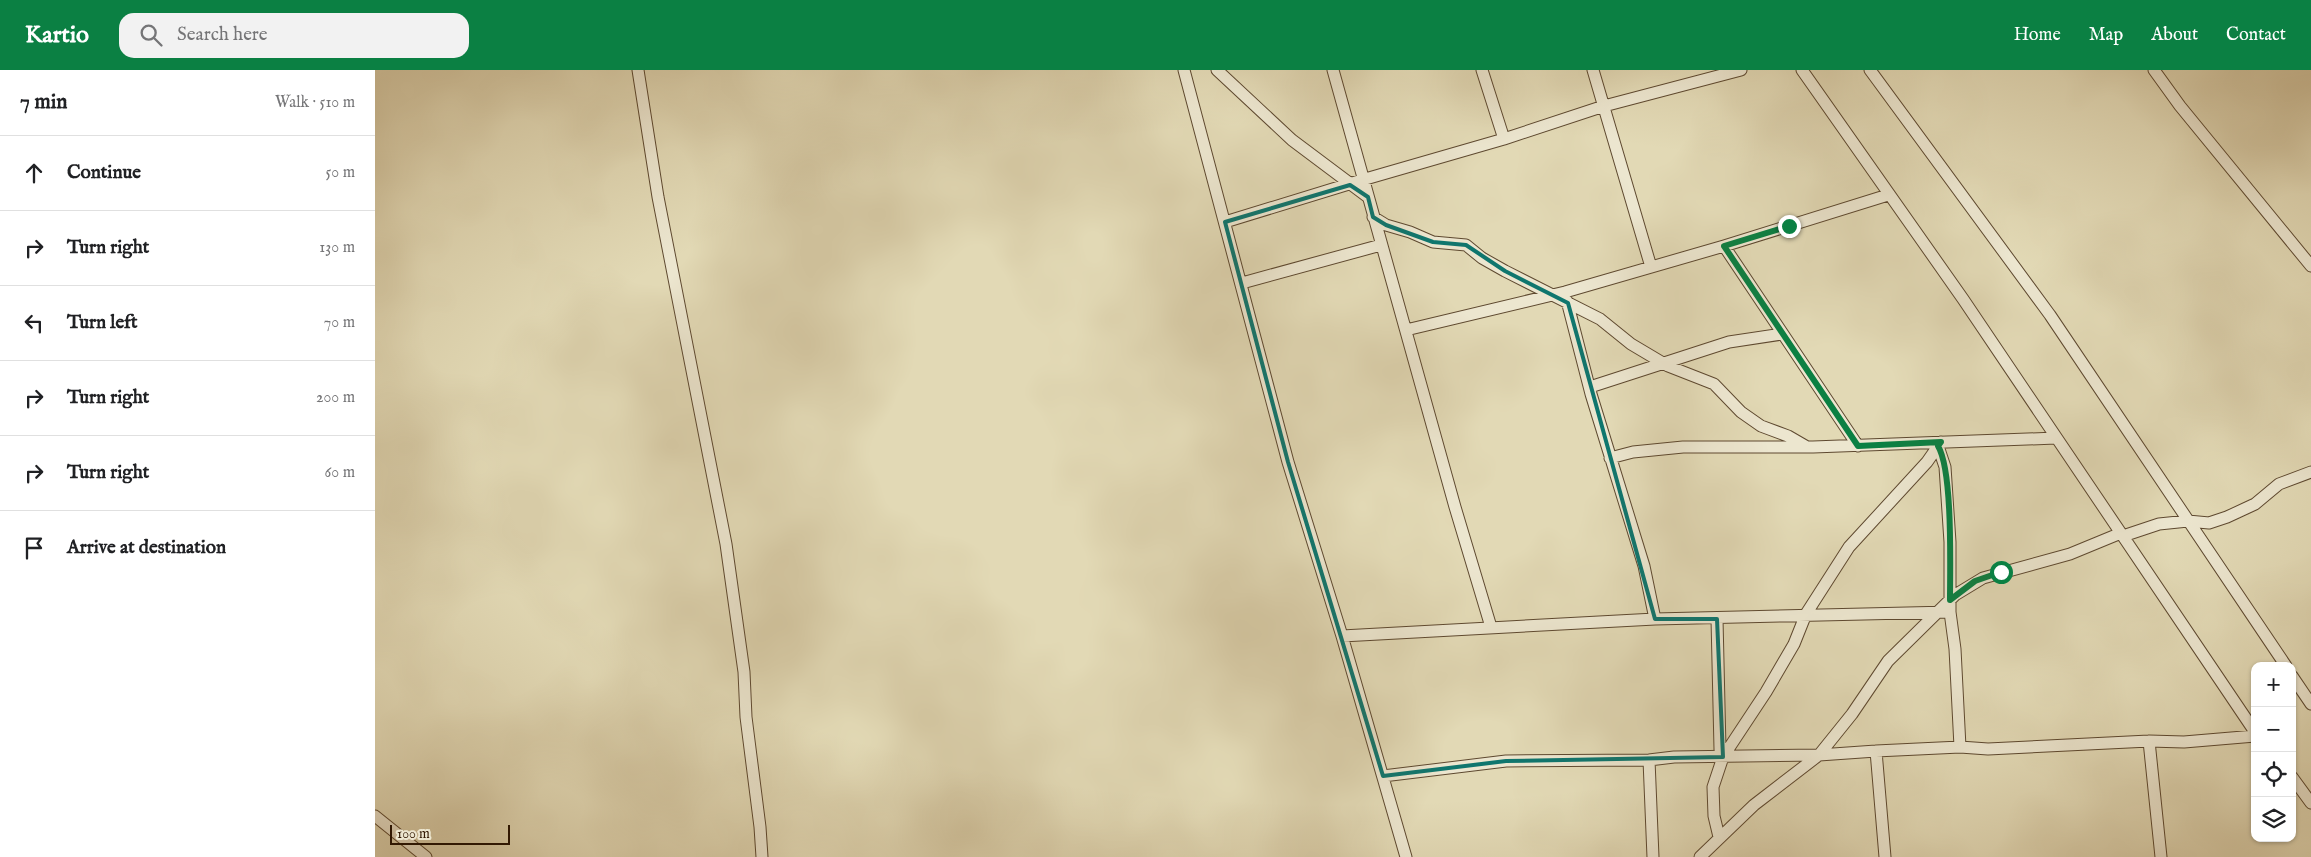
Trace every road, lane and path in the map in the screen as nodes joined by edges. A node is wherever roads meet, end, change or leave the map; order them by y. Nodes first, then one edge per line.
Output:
1 (638, 70) edge
2 (1184, 70) edge
3 (1217, 70) edge
4 (1333, 70) edge
5 (1481, 70) edge
6 (1593, 70) edge
7 (1741, 70) edge
8 (1802, 70) edge
9 (1870, 70) edge
10 (2153, 70) edge
11 (1604, 106) junction
12 (1504, 139) junction
13 (1363, 180) junction
14 (1350, 185) junction
15 (1888, 195) junction
16 (1368, 198) junction
17 (1373, 217) junction
18 (1225, 222) junction
19 (1381, 245) junction
20 (1724, 246) junction
21 (2311, 266) edge
22 (1651, 267) junction
23 (1242, 283) junction
24 (1565, 292) junction
25 (1552, 294) junction
26 (1568, 303) junction
27 (1406, 330) junction
28 (1782, 334) junction
29 (1662, 362) junction
30 (1589, 387) junction
31 (2056, 438) junction
32 (1939, 444) junction
33 (1858, 446) junction
34 (1807, 447) junction
35 (1610, 458) junction
36 (2311, 472) edge
37 (2188, 521) junction
38 (2122, 534) junction
39 (1946, 608) junction
40 (1806, 614) junction
41 (1717, 618) junction
42 (1655, 619) junction
43 (1491, 627) junction
44 (1342, 636) junction
45 (2283, 662) edge
46 (2296, 682) edge
47 (2311, 704) edge
48 (2251, 726) edge
49 (2251, 736) edge
50 (2149, 741) junction
51 (1960, 747) junction
52 (1876, 750) junction
53 (1819, 755) junction
54 (1723, 757) junction
55 (1649, 760) junction
56 (1383, 776) junction
57 (2296, 783) edge
58 (2311, 804) edge
59 (378, 824) edge
60 (1719, 837) junction
61 (765, 855) edge
62 (426, 857) edge
63 (1406, 857) edge
64 (1653, 857) edge
65 (1700, 857) edge
66 (1885, 857) edge
67 (2161, 857) edge

1 - 61 street
2 - 18 street
3 - 14 street
4 - 13 street
5 - 12 street
6 - 11 street
7 - 11 street
8 - 15 street
9 - 37 street
10 - 21 street
11 - 12 street
11 - 22 street
12 - 13 street
13 - 14 street
13 - 16 street
14 - 16 street
14 - 18 street
15 - 20 street
15 - 31 street
16 - 17 street
17 - 19 street
17 - 25 street
18 - 23 street
19 - 23 street
19 - 27 street
20 - 22 street
20 - 28 street
22 - 24 street
23 - 44 street
24 - 25 street
24 - 26 street
25 - 26 street
25 - 27 street
26 - 29 street
26 - 30 street
27 - 43 street
28 - 29 street
28 - 33 street
29 - 30 street
29 - 34 street
30 - 35 street
31 - 32 street
31 - 38 street
32 - 33 street
32 - 39 street
32 - 40 street
33 - 34 street
34 - 35 street
35 - 42 street
36 - 37 street
37 - 38 street
37 - 45 street
38 - 39 street
38 - 48 street
39 - 40 street
39 - 51 street
39 - 53 street
40 - 41 street
40 - 54 street
41 - 42 street
41 - 54 street
42 - 43 street
43 - 44 street
44 - 56 street
46 - 47 street
49 - 50 street
50 - 51 street
50 - 67 street
51 - 52 street
52 - 53 street
52 - 66 street
53 - 54 street
53 - 60 street
54 - 55 street
54 - 60 street
55 - 56 street
55 - 64 street
56 - 63 street
57 - 58 street
59 - 62 street
60 - 65 street

